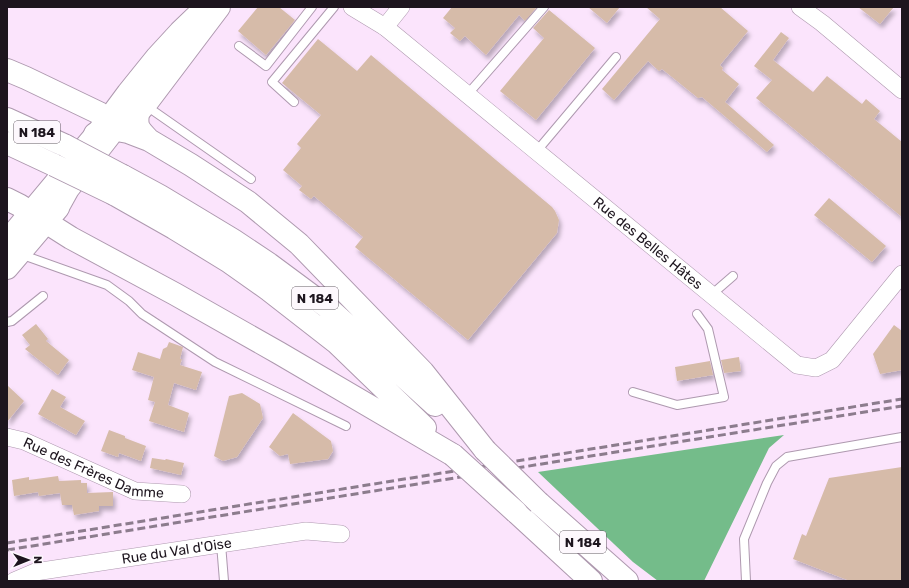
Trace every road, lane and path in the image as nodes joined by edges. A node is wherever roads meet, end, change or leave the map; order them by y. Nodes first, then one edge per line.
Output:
1 (206, 7) edge
2 (219, 7) edge
3 (312, 7) edge
4 (334, 7) edge
5 (352, 7) edge
6 (401, 7) edge
7 (544, 7) edge
8 (800, 7) edge
9 (385, 27) junction
10 (239, 46) dead end
11 (616, 57) dead end
12 (7, 70) edge
13 (902, 90) edge
14 (467, 95) junction
15 (294, 102) dead end
16 (141, 109) junction
17 (7, 119) edge
18 (106, 130) junction
19 (149, 140) junction
20 (7, 143) edge
21 (536, 152) junction
22 (251, 179) dead end
23 (118, 185) junction
24 (7, 199) edge
25 (49, 217) junction
26 (10, 254) edge
27 (902, 274) edge
28 (733, 276) dead end
29 (43, 296) dead end
30 (712, 296) junction
31 (697, 314) dead end
32 (7, 322) edge
33 (634, 392) dead end
34 (346, 426) dead end
35 (7, 437) edge
36 (902, 437) edge
37 (485, 450) junction
38 (453, 455) junction
39 (182, 494) dead end
40 (342, 534) dead end
41 (221, 544) junction
42 (14, 581) edge
43 (224, 581) edge
44 (591, 581) edge
45 (627, 581) edge
46 (746, 581) edge

1 - 18 main road
2 - 16 main road
3 - 10 lane
4 - 15 lane
5 - 9 street, Rue des Belles Hâtes
6 - 9 street
7 - 14 lane
8 - 13 street
9 - 14 street, Rue des Belles Hâtes
11 - 21 lane
12 - 18 main road
14 - 21 street, Rue des Belles Hâtes
16 - 18 main road
16 - 19 main road
16 - 22 lane
17 - 23 main road, N 184, bridge
18 - 19 main road
18 - 25 main road
19 - 37 main road
20 - 23 main road, N 184, bridge
21 - 30 street, Rue des Belles Hâtes
23 - 37 main road, N 184
23 - 38 main road, N 184
24 - 25 main road
25 - 26 main road
25 - 38 main road
26 - 34 lane
27 - 30 street, Rue des Belles Hâtes
28 - 30 lane
29 - 32 lane
31 - 33 lane
35 - 39 street, Rue des Frères Damme
36 - 46 lane
37 - 45 main road, N 184, bridge
38 - 44 main road, N 184, bridge
40 - 41 street, Rue du Val d'Oise
41 - 42 street, Rue du Val d'Oise
41 - 43 lane

